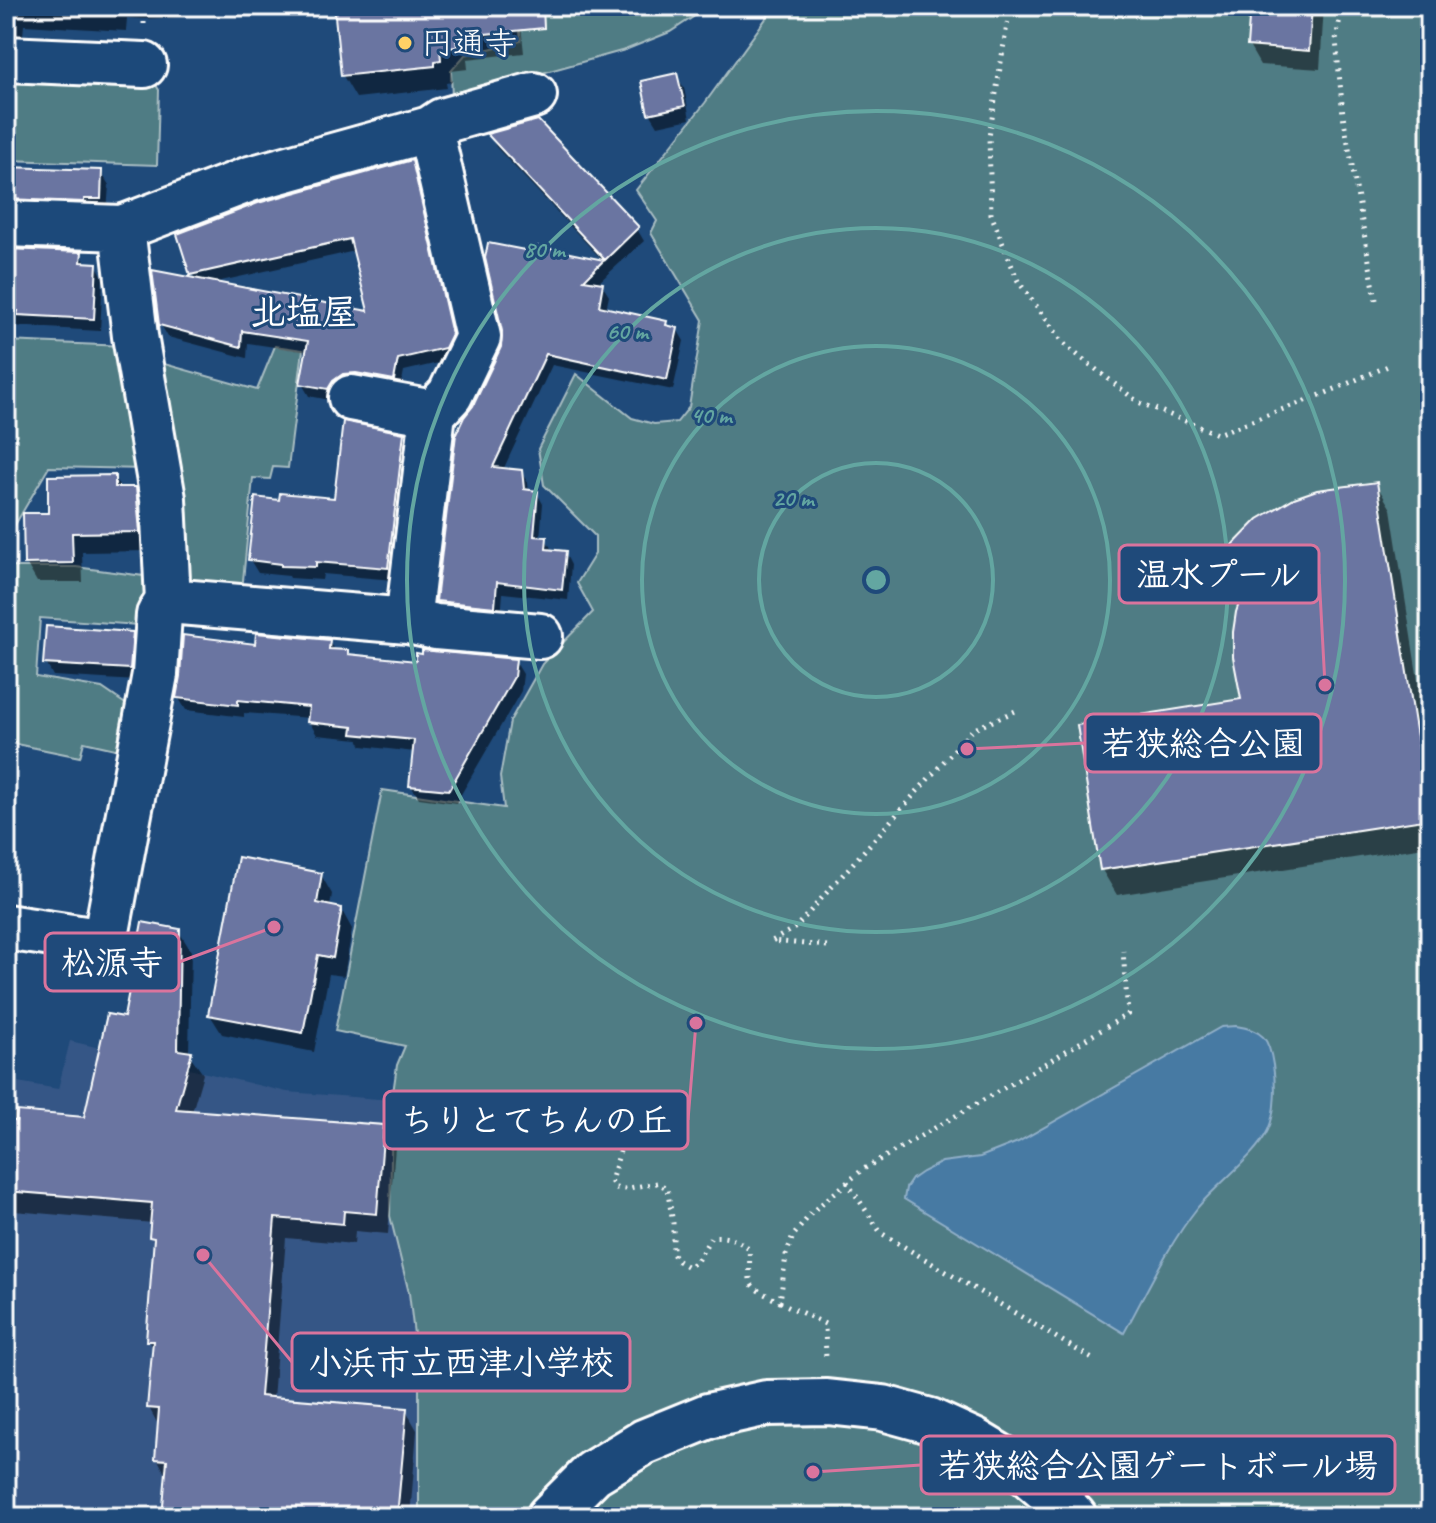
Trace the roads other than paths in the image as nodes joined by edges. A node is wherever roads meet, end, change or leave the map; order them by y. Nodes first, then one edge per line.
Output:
1 (6, 59) edge
2 (144, 65) dead end
3 (534, 95) dead end
4 (430, 129) junction
5 (6, 224) edge
6 (122, 228) junction
7 (351, 398) dead end
8 (433, 413) junction
9 (168, 601) junction
10 (408, 621) junction
11 (540, 636) dead end
12 (6, 927) edge
13 (549, 1517) edge
14 (1074, 1517) edge

1 - 2 street
3 - 4 street
4 - 6 street
4 - 8 street
5 - 6 street
6 - 9 street
7 - 8 street
8 - 10 street
9 - 10 street
9 - 12 street
10 - 11 street
13 - 14 street

